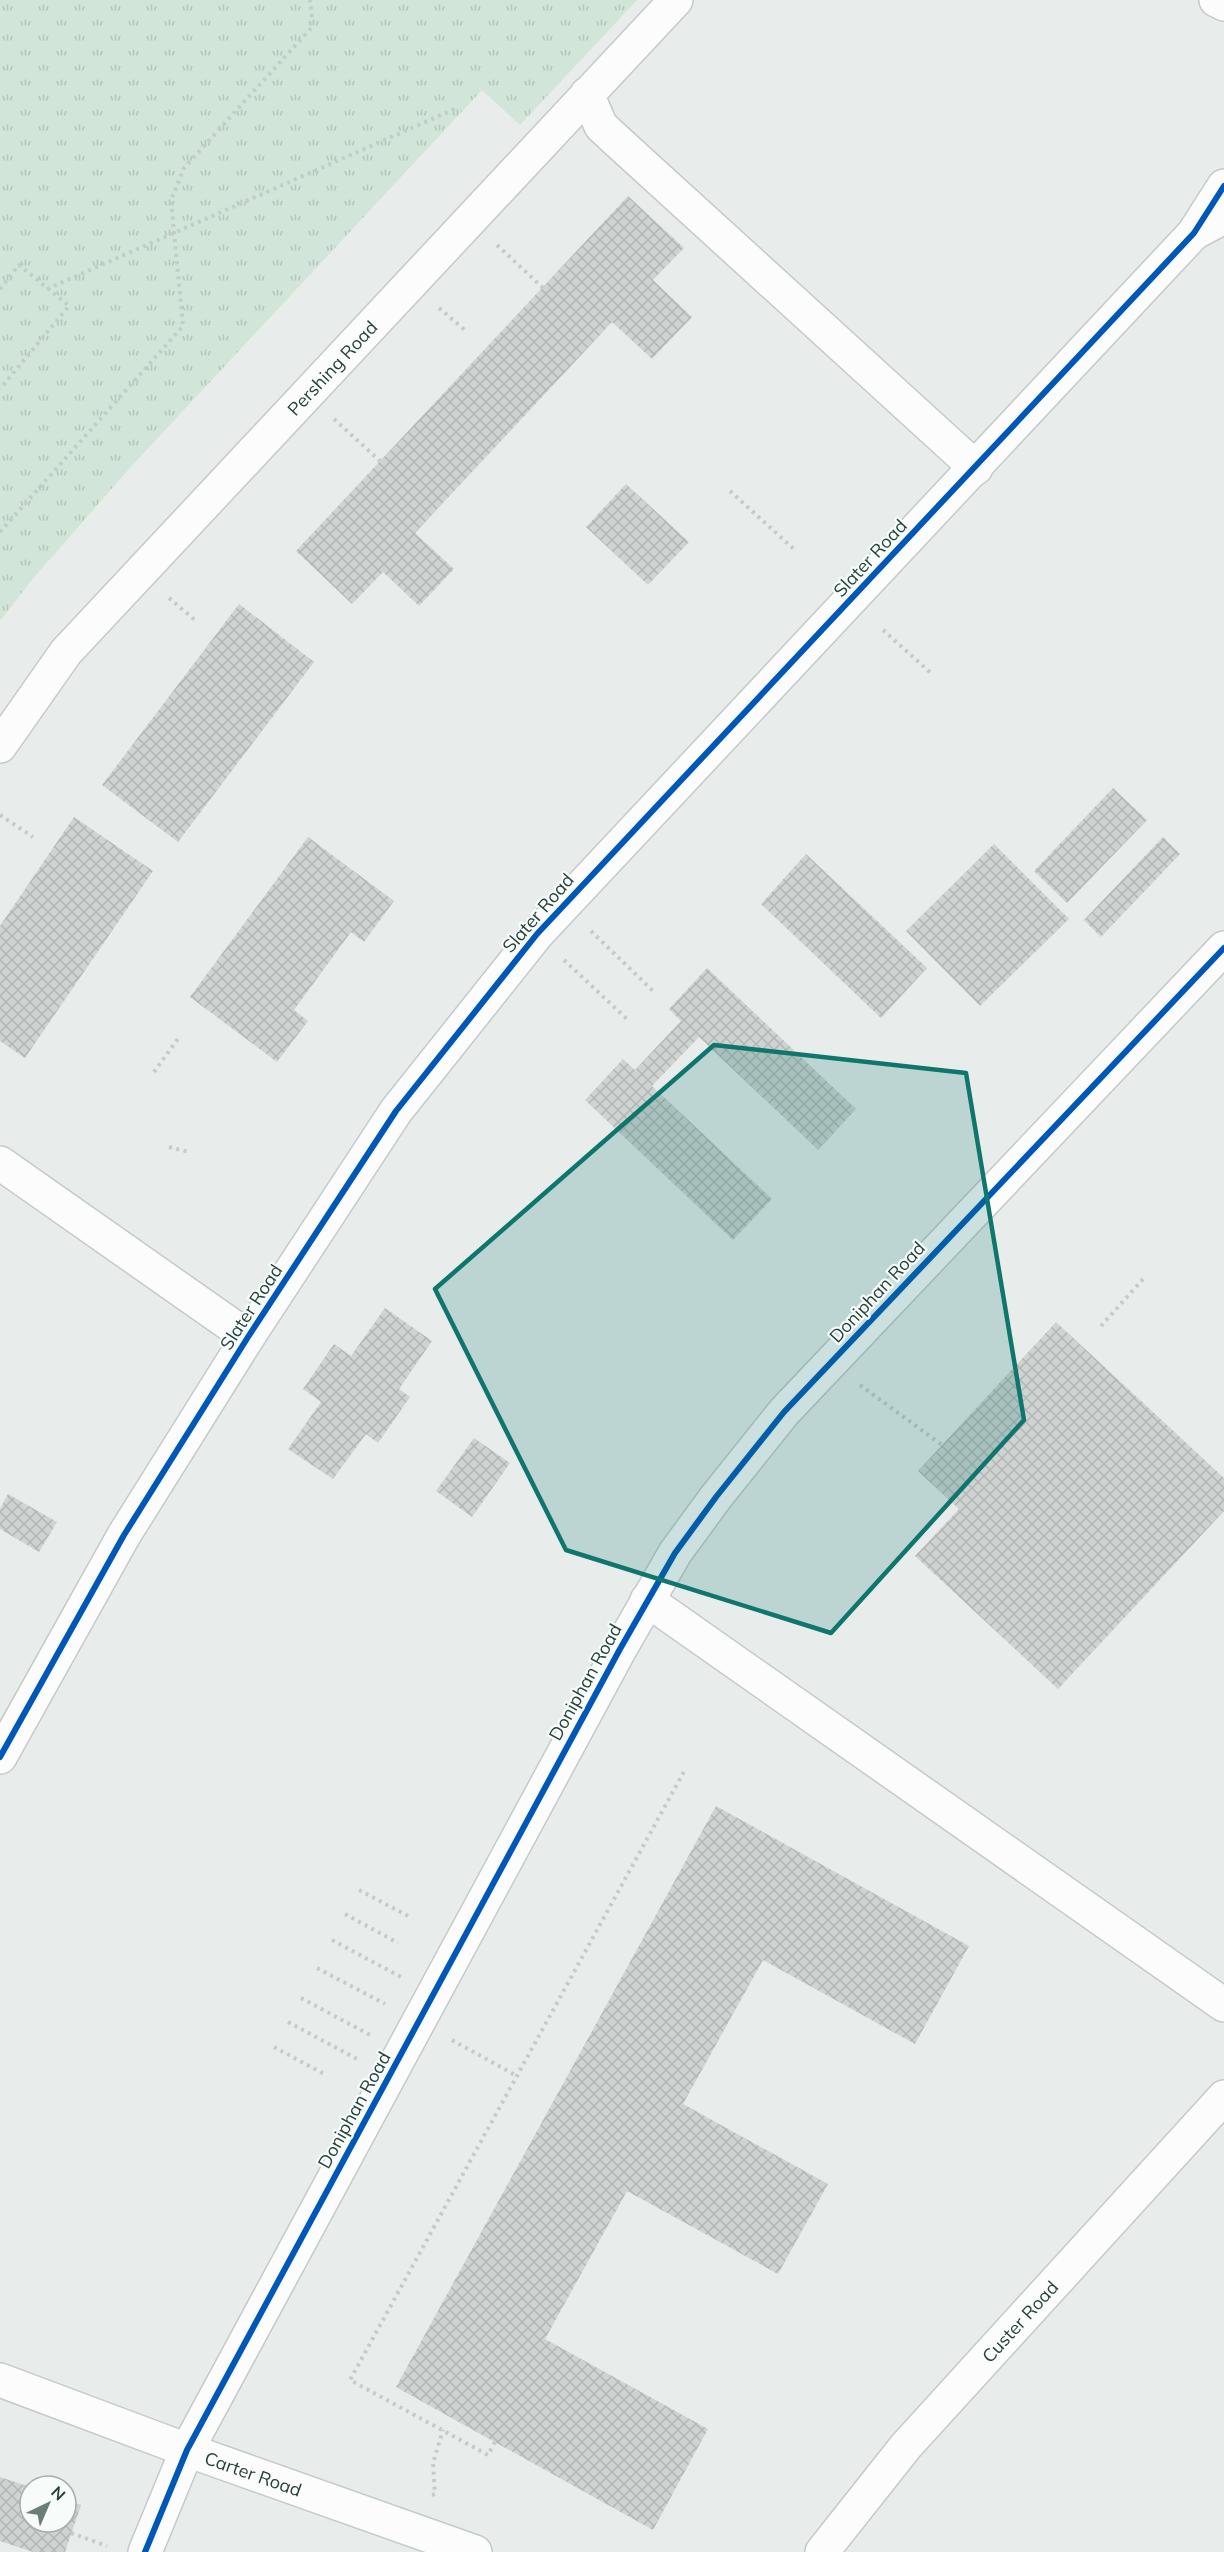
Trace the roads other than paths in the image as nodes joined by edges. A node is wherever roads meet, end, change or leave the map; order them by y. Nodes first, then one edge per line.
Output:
1 (676, 0) edge
2 (1216, 0) edge
3 (1224, 4) edge
4 (587, 94) junction
5 (1224, 186) edge
6 (1224, 217) edge
7 (1194, 233) junction
8 (976, 468) junction
9 (0, 746) edge
10 (1224, 948) edge
11 (0, 1163) edge
12 (248, 1337) junction
13 (647, 1600) junction
14 (0, 1757) edge
15 (1224, 2005) edge
16 (1224, 2097) edge
17 (0, 2380) edge
18 (187, 2450) junction
19 (145, 2552) edge
20 (475, 2552) edge
21 (822, 2552) edge

1 - 4 street, Pershing Road
2 - 3 street
4 - 8 street
4 - 9 street, Pershing Road
5 - 7 street, Slater Road
6 - 7 street
7 - 8 street, Slater Road
8 - 12 street, Slater Road
10 - 13 street, Doniphan Road
11 - 12 street
12 - 14 street, Slater Road
13 - 15 street
13 - 18 street, Doniphan Road
16 - 21 street, Custer Road
17 - 18 street, Carter Road
18 - 19 street, Doniphan Road
18 - 20 street, Carter Road

